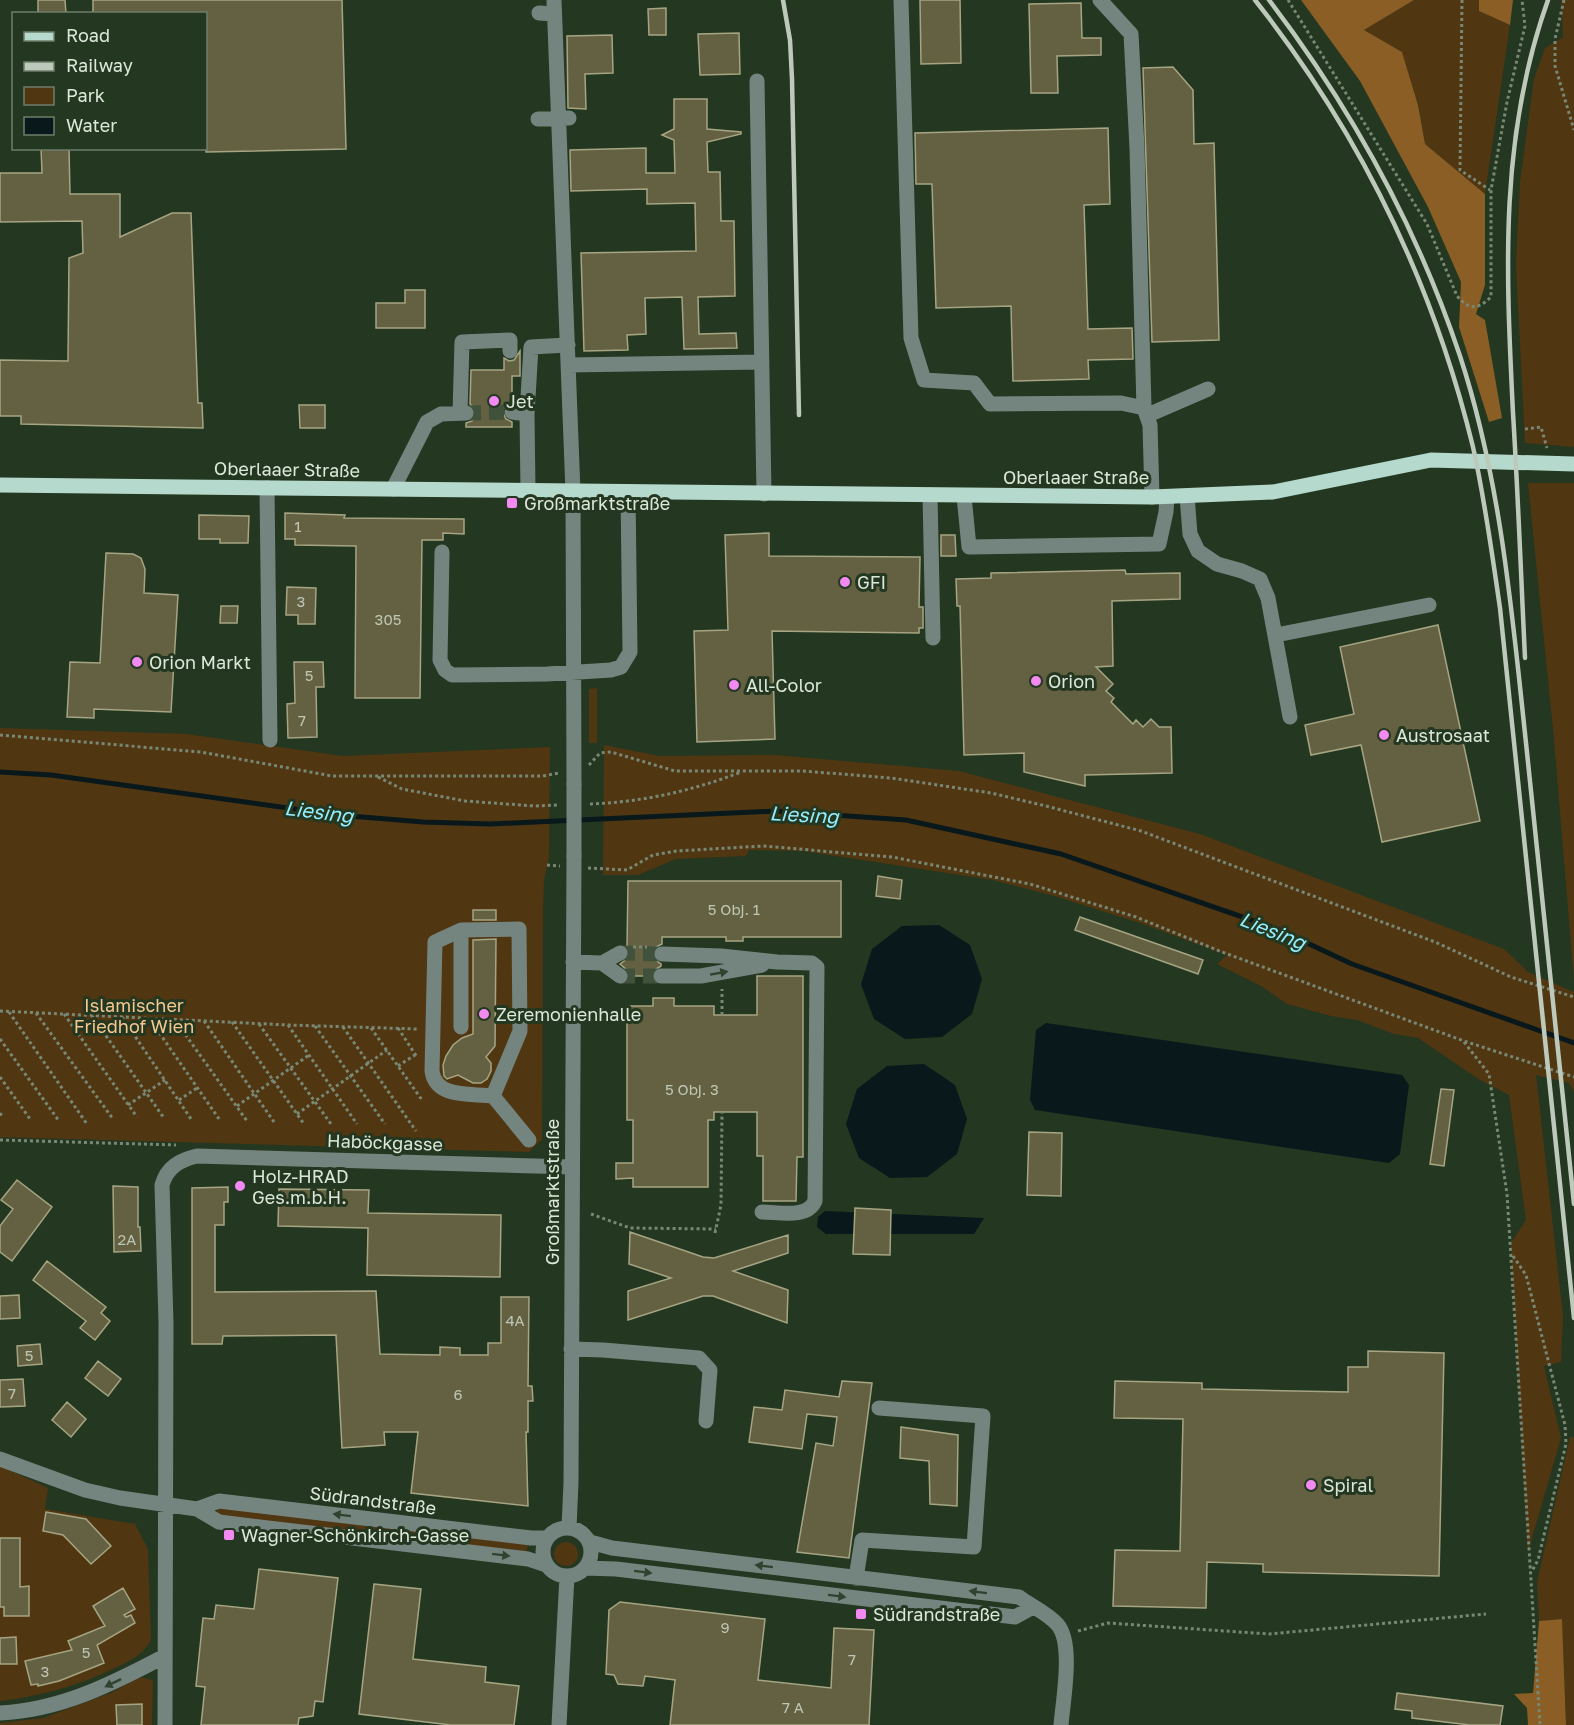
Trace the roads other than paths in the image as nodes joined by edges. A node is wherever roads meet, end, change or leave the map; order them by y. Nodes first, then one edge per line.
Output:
1 (901, 0) edge
2 (1100, 0) edge
3 (554, 7) edge
4 (539, 13) dead end
5 (757, 81) dead end
6 (563, 118) junction
7 (538, 119) dead end
8 (568, 345) junction
9 (510, 351) dead end
10 (762, 362) junction
11 (568, 366) junction
12 (1208, 389) dead end
13 (512, 412) tunnel mouth
14 (1146, 412) junction
15 (527, 414) junction
16 (1574, 464) edge
17 (0, 485) edge
18 (267, 488) junction
19 (393, 489) junction
20 (528, 491) junction
21 (573, 492) junction
22 (628, 492) junction
23 (764, 494) junction
24 (930, 495) junction
25 (964, 496) junction
26 (1187, 496) junction
27 (1159, 497) junction
28 (442, 552) dead end
29 (1429, 605) dead end
30 (1276, 635) junction
31 (933, 638) dead end
32 (574, 672) junction
33 (1290, 717) dead end
34 (270, 740) dead end
35 (461, 930) junction
36 (620, 954) tunnel mouth
37 (662, 954) tunnel mouth
38 (573, 962) junction
39 (777, 962) junction
40 (602, 963) junction
41 (620, 976) tunnel mouth
42 (661, 976) tunnel mouth
43 (461, 1027) dead end
44 (493, 1096) junction
45 (529, 1140) dead end
46 (572, 1167) junction
47 (762, 1212) dead end
48 (571, 1349) junction
49 (879, 1408) dead end
50 (706, 1421) dead end
51 (0, 1459) edge
52 (164, 1505) junction
53 (196, 1509) junction
54 (569, 1528) junction
55 (546, 1538) junction
56 (590, 1542) junction
57 (546, 1565) junction
58 (585, 1568) junction
59 (567, 1576) junction
60 (856, 1578) junction
61 (1033, 1607) junction
62 (165, 1656) junction
63 (0, 1713) edge
64 (165, 1725) edge
65 (559, 1725) edge
66 (1061, 1725) edge

1 - 14 street
2 - 14 street
3 - 4 street
3 - 6 street
5 - 10 street
6 - 7 street
6 - 8 street
8 - 11 street
8 - 15 street
9 - 19 street
10 - 11 street
10 - 23 street
11 - 21 street
12 - 14 street
13 - 15 street
14 - 27 street
15 - 20 street
16 - 26 main road, Oberlaaer Straße
17 - 18 main road, Oberlaaer Straße
18 - 19 main road, Oberlaaer Straße
18 - 34 street
19 - 20 main road, Oberlaaer Straße
20 - 21 main road, Oberlaaer Straße
21 - 22 main road, Oberlaaer Straße
21 - 32 street
22 - 23 main road, Oberlaaer Straße
22 - 32 street
23 - 24 main road, Oberlaaer Straße
24 - 25 main road, Oberlaaer Straße
24 - 31 street
25 - 27 main road, Oberlaaer Straße
25 - 27 street
26 - 27 main road, Oberlaaer Straße
26 - 30 street
28 - 32 street
29 - 30 street
30 - 33 street
32 - 38 street, Großmarktstraße, bridge
35 - 43 street
35 - 44 street
35 - 44 street
36 - 40 street
37 - 39 street
38 - 40 street
38 - 46 street, Großmarktstraße
42 -> 39 street
39 - 47 street
40 - 41 street
44 - 45 street
46 - 48 street, Großmarktstraße
46 - 52 street, Haböckgasse
48 - 50 street
48 - 54 street, Großmarktstraße
49 - 60 street
51 - 52 street, Südrandstraße
52 - 53 street, Südrandstraße
52 - 62 street
55 -> 53 street, Südrandstraße
53 -> 57 street, Südrandstraße
54 - 55 street, Südrandstraße
54 - 56 street
55 - 57 street
56 - 58 street
60 -> 56 street
57 - 59 street, Südrandstraße
58 - 59 street
58 -> 61 street
59 - 65 street
61 -> 60 street
61 - 66 street
62 -> 63 street
62 - 64 street

